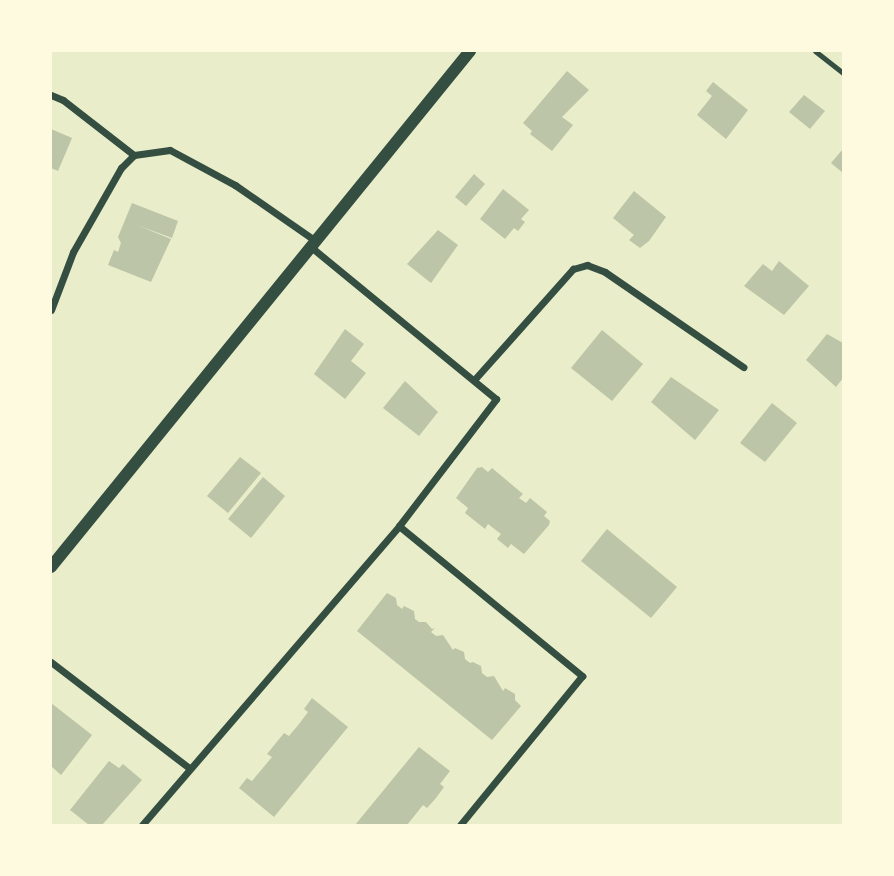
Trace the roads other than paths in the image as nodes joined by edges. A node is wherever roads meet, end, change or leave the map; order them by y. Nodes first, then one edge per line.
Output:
1 (470, 51) edge
2 (815, 51) edge
3 (843, 73) edge
4 (51, 95) edge
5 (134, 155) junction
6 (314, 244) junction
7 (51, 310) edge
8 (743, 367) dead end
9 (474, 380) junction
10 (399, 526) junction
11 (51, 567) edge
12 (51, 662) edge
13 (188, 767) junction
14 (142, 825) edge
15 (460, 825) edge

1 - 6 street
2 - 3 lane
4 - 5 street
5 - 6 street
5 - 7 street
6 - 9 street
6 - 11 street
8 - 9 street
9 - 10 street
10 - 13 street
10 - 15 street
12 - 13 street
13 - 14 street

